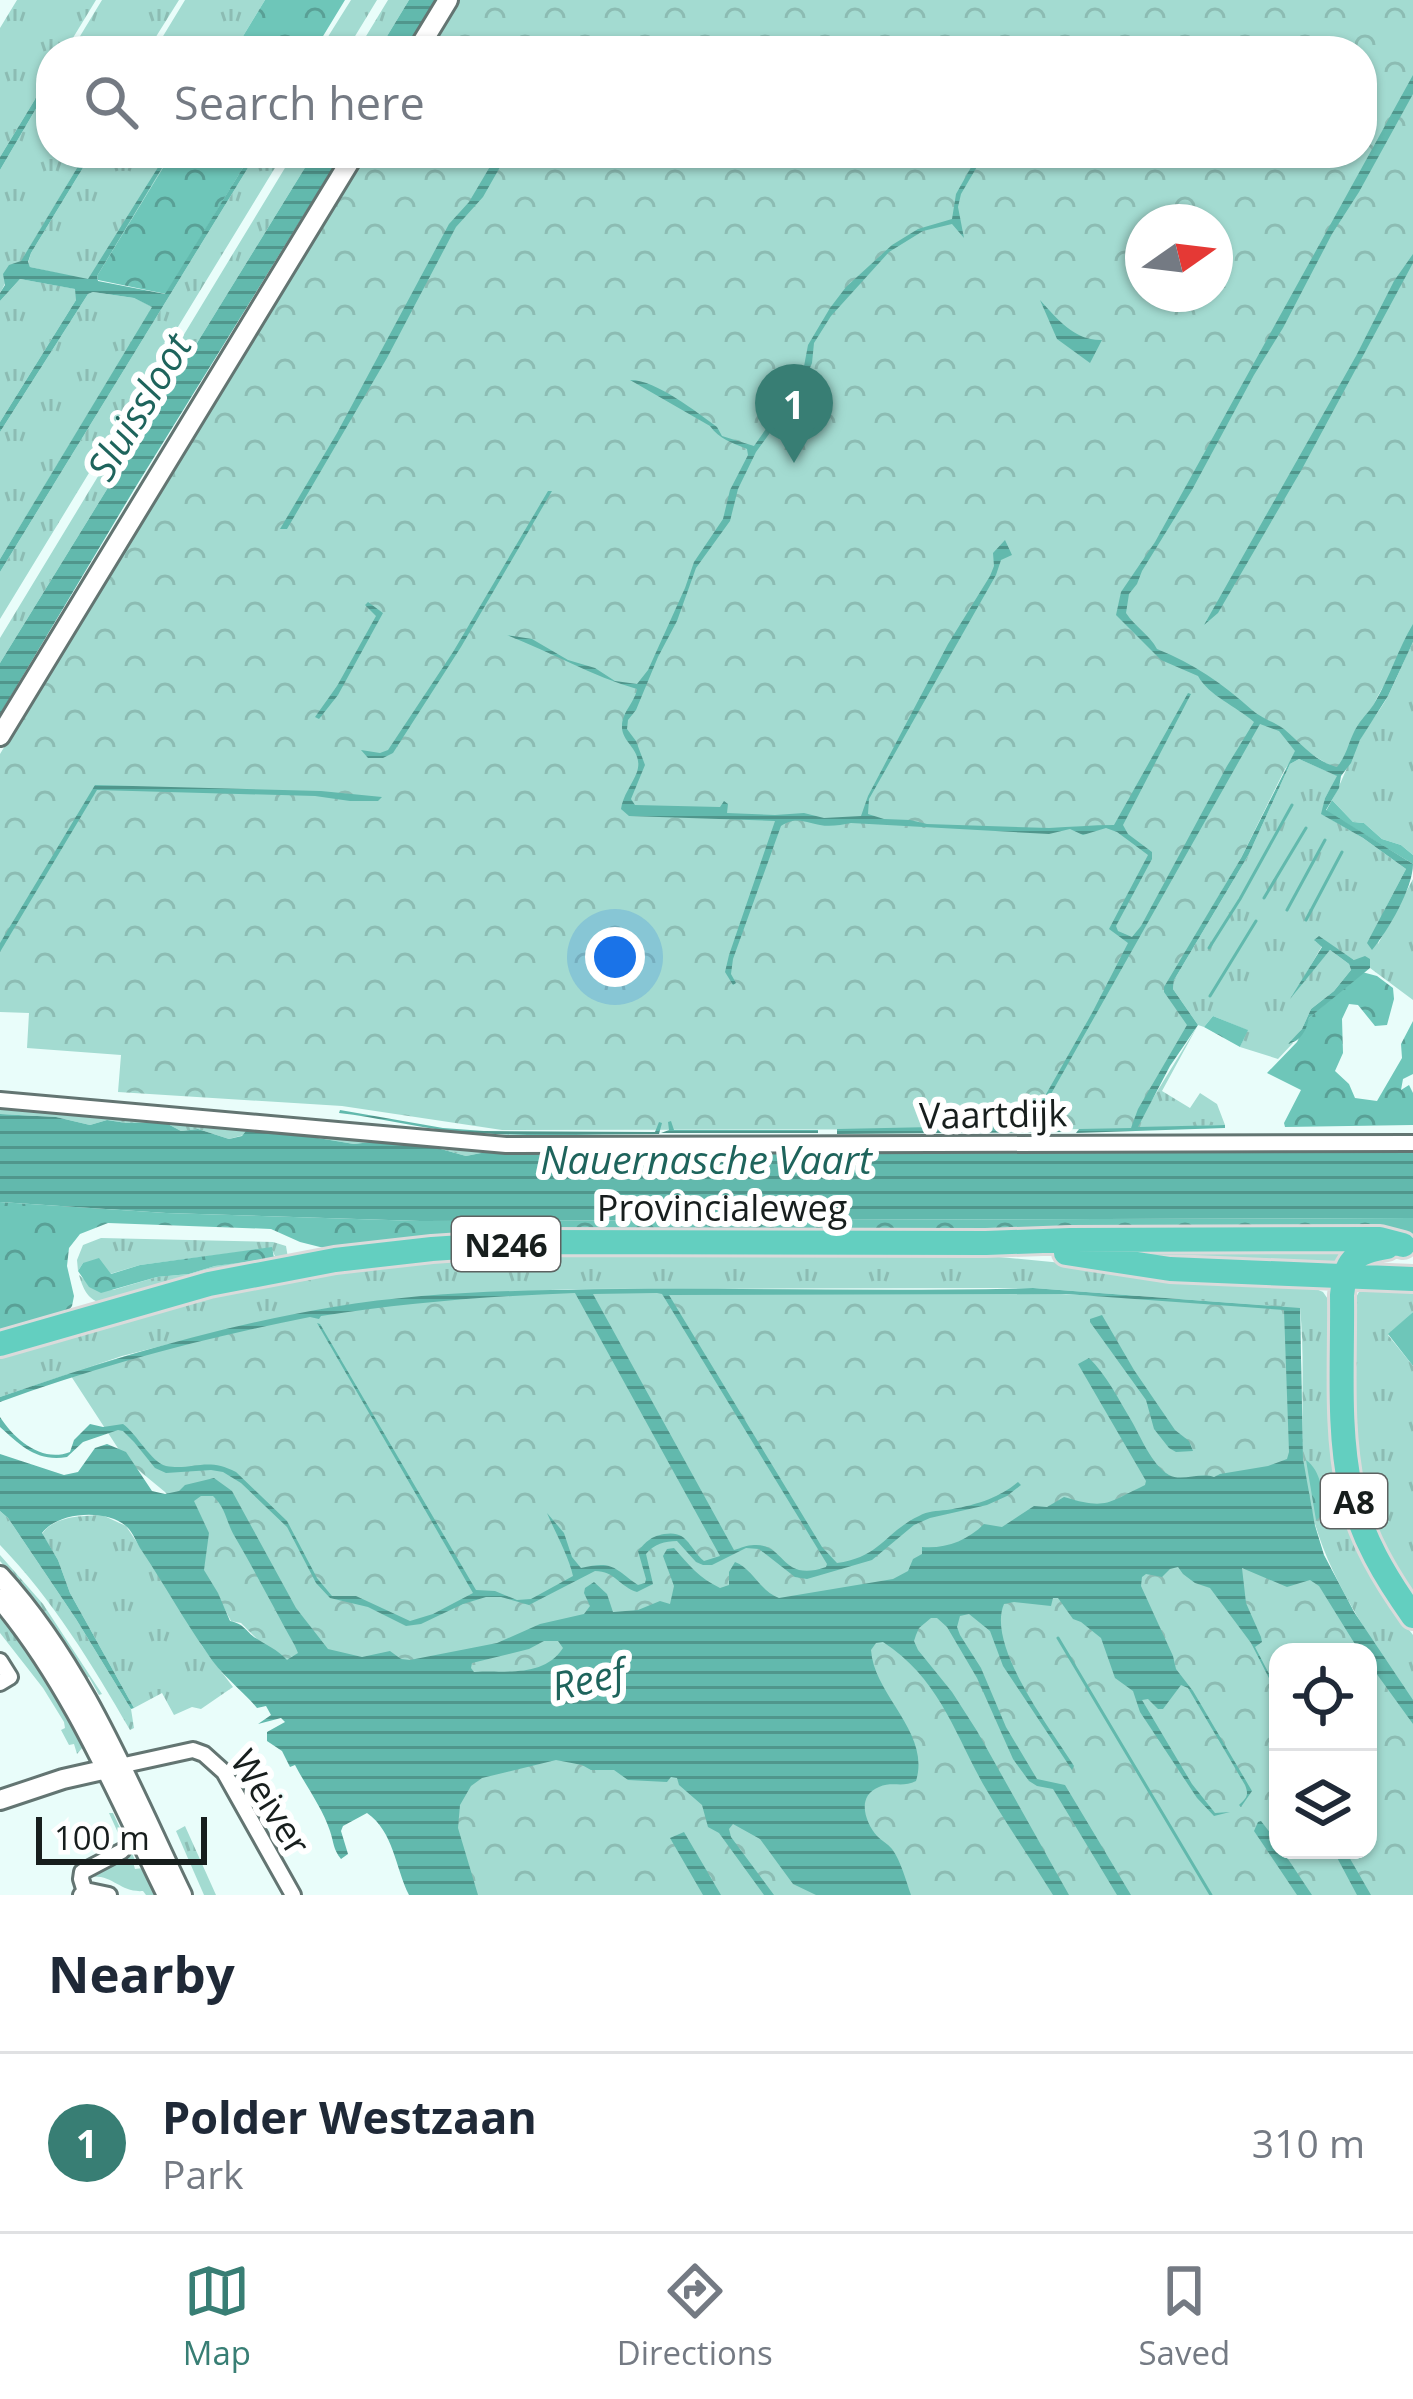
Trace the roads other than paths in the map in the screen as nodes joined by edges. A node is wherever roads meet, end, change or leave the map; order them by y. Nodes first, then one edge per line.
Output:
1 (448, 0) edge
2 (426, 36) edge
3 (346, 168) edge
4 (0, 736) edge
5 (0, 1100) edge
6 (1413, 1143) edge
7 (986, 1243) junction
8 (1408, 1245) edge
9 (1344, 1276) junction
10 (1413, 1279) edge
11 (0, 1347) edge
12 (0, 1576) edge
13 (1391, 1585) junction
14 (0, 1599) edge
15 (1413, 1605) edge
16 (1413, 1616) edge
17 (0, 1661) edge
18 (0, 1683) edge
19 (112, 1768) junction
20 (0, 1800) edge
21 (122, 1851) dead end
22 (83, 1894) edge
23 (109, 1895) edge
24 (167, 1895) edge
25 (182, 1895) edge
26 (293, 1895) edge

1 - 2 street
3 - 4 street
5 - 6 street, Vaartdijk
7 - 8 highway, Provincialeweg / N246
7 - 9 highway, Provincialeweg / N246
7 - 11 highway, Provincialeweg / N246
8 - 9 highway
9 - 10 highway, N246
9 - 13 highway, A8
12 - 19 street
13 - 15 highway, A8
13 - 16 highway, A8
14 - 19 street
17 - 18 street
19 - 20 street
19 - 24 street
19 - 25 street
19 - 26 street, Weiver
21 - 22 street
22 - 23 street

